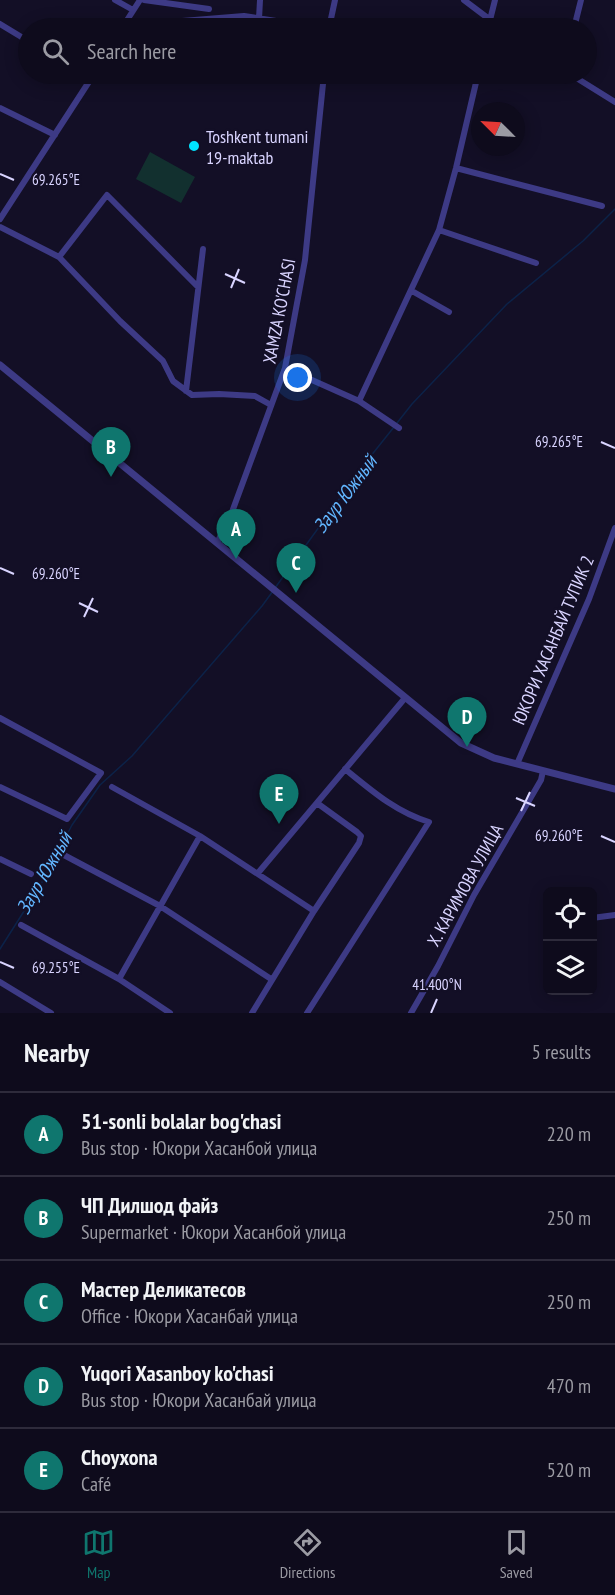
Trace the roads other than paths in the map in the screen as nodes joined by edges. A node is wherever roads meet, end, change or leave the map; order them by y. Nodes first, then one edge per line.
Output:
1 (114, 0) edge
2 (142, 0) edge
3 (260, 0) edge
4 (335, 0) edge
5 (464, 0) edge
6 (495, 0) edge
7 (581, 0) edge
8 (125, 3) edge
9 (209, 9) dead end
10 (133, 10) junction
11 (128, 18) edge
12 (219, 18) edge
13 (254, 18) edge
14 (259, 18) edge
15 (331, 18) edge
16 (487, 18) edge
17 (490, 18) edge
18 (576, 18) edge
19 (0, 24) edge
20 (18, 35) edge
21 (85, 84) edge
22 (323, 84) edge
23 (476, 84) edge
24 (586, 84) edge
25 (615, 102) edge
26 (0, 108) edge
27 (55, 135) junction
28 (456, 168) junction
29 (602, 206) dead end
30 (0, 219) edge
31 (0, 227) edge
32 (439, 230) junction
33 (203, 249) dead end
34 (59, 257) junction
35 (536, 263) dead end
36 (198, 286) junction
37 (412, 291) junction
38 (449, 312) dead end
39 (0, 365) edge
40 (285, 368) junction
41 (186, 391) junction
42 (359, 401) junction
43 (271, 405) junction
44 (399, 428) dead end
45 (615, 528) edge
46 (217, 543) junction
47 (405, 698) junction
48 (0, 718) edge
49 (517, 764) junction
50 (345, 769) junction
51 (543, 771) junction
52 (0, 787) edge
53 (112, 787) dead end
54 (615, 789) edge
55 (317, 803) junction
56 (200, 836) junction
57 (62, 854) dead end
58 (0, 859) edge
59 (258, 873) junction
60 (31, 874) dead end
61 (160, 906) junction
62 (314, 911) junction
63 (615, 915) edge
64 (597, 917) edge
65 (21, 925) dead end
66 (119, 979) junction
67 (271, 979) junction
68 (0, 982) edge
69 (51, 1013) edge
70 (170, 1013) edge
71 (252, 1013) edge
72 (306, 1013) edge
73 (411, 1013) edge

1 - 8 street
2 - 9 street
2 - 10 street
3 - 14 street
4 - 15 street
5 - 16 street
6 - 17 street
7 - 18 street
8 - 10 street
10 - 11 street
12 - 13 street
19 - 20 street
21 - 27 street
22 - 40 street, XAMZA KO'CHASI
23 - 28 street
24 - 25 street
26 - 27 street
27 - 30 street
28 - 29 street
28 - 32 street
31 - 34 street
32 - 35 street
32 - 37 street
33 - 36 street
34 - 36 street
34 - 41 street
36 - 41 street
37 - 38 street
37 - 42 street
39 - 46 street
40 - 42 street
40 - 43 street, XAMZA KO'CHASI
41 - 43 street
42 - 44 street
43 - 46 street, XAMZA KO'CHASI
45 - 49 street, ЮКОРИ ХАСАНБАЙ ТУПИК 2
46 - 47 street
47 - 49 street
47 - 50 street
48 - 52 street
49 - 51 street
50 - 55 street
50 - 72 street
51 - 54 street
51 - 73 street, Х. КАРИМОВА УЛИЦА
53 - 56 street
55 - 59 street
55 - 62 street
56 - 59 street
56 - 61 street
57 - 61 street
58 - 60 street
59 - 62 street
61 - 66 street
61 - 67 street
62 - 67 street
63 - 64 street
65 - 66 street
66 - 70 street
67 - 71 street
68 - 69 street

